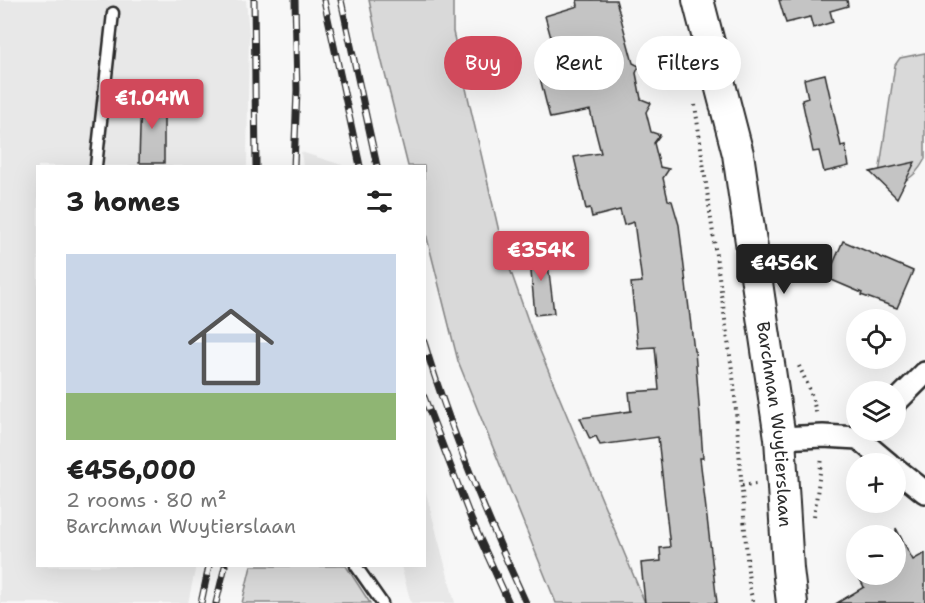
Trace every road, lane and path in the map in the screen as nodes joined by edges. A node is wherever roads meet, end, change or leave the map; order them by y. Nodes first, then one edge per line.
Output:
1 (698, 0) edge
2 (113, 13) dead end
3 (694, 98) dead end
4 (96, 165) edge
5 (925, 373) edge
6 (906, 392) edge
7 (846, 435) edge
8 (780, 438) junction
9 (868, 441) edge
10 (879, 453) edge
11 (906, 477) edge
12 (925, 492) edge
13 (357, 567) edge
14 (382, 603) edge
15 (753, 603) edge
16 (792, 603) edge

1 - 8 main road, Barchman Wuytierslaan
2 - 4 lane
3 - 15 path
5 - 6 street
7 - 8 street
8 - 16 main road, Barchman Wuytierslaan
9 - 10 street
11 - 12 street
13 - 14 lane

